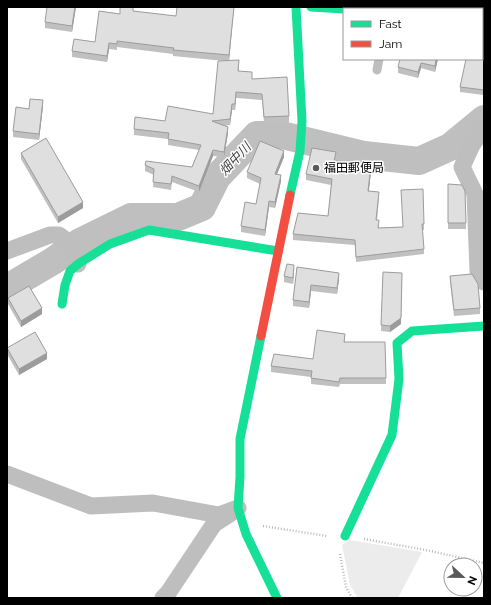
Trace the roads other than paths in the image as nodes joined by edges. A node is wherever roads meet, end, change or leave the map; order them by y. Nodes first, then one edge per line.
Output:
1 (296, 7) edge
2 (311, 7) edge
3 (343, 9) edge
4 (379, 60) edge
5 (378, 70) dead end
6 (484, 128) edge
7 (7, 251) edge
8 (278, 251) junction
9 (77, 261) junction
10 (484, 282) edge
11 (62, 304) dead end
12 (484, 326) edge
13 (7, 474) edge
14 (238, 508) junction
15 (345, 536) dead end
16 (163, 598) edge
17 (277, 598) edge

1 - 8 street
2 - 3 street
4 - 5 lane
6 - 10 street
7 - 9 street
8 - 9 street
8 - 14 street
9 - 11 street
12 - 15 street
13 - 14 street
14 - 16 street
14 - 17 street

